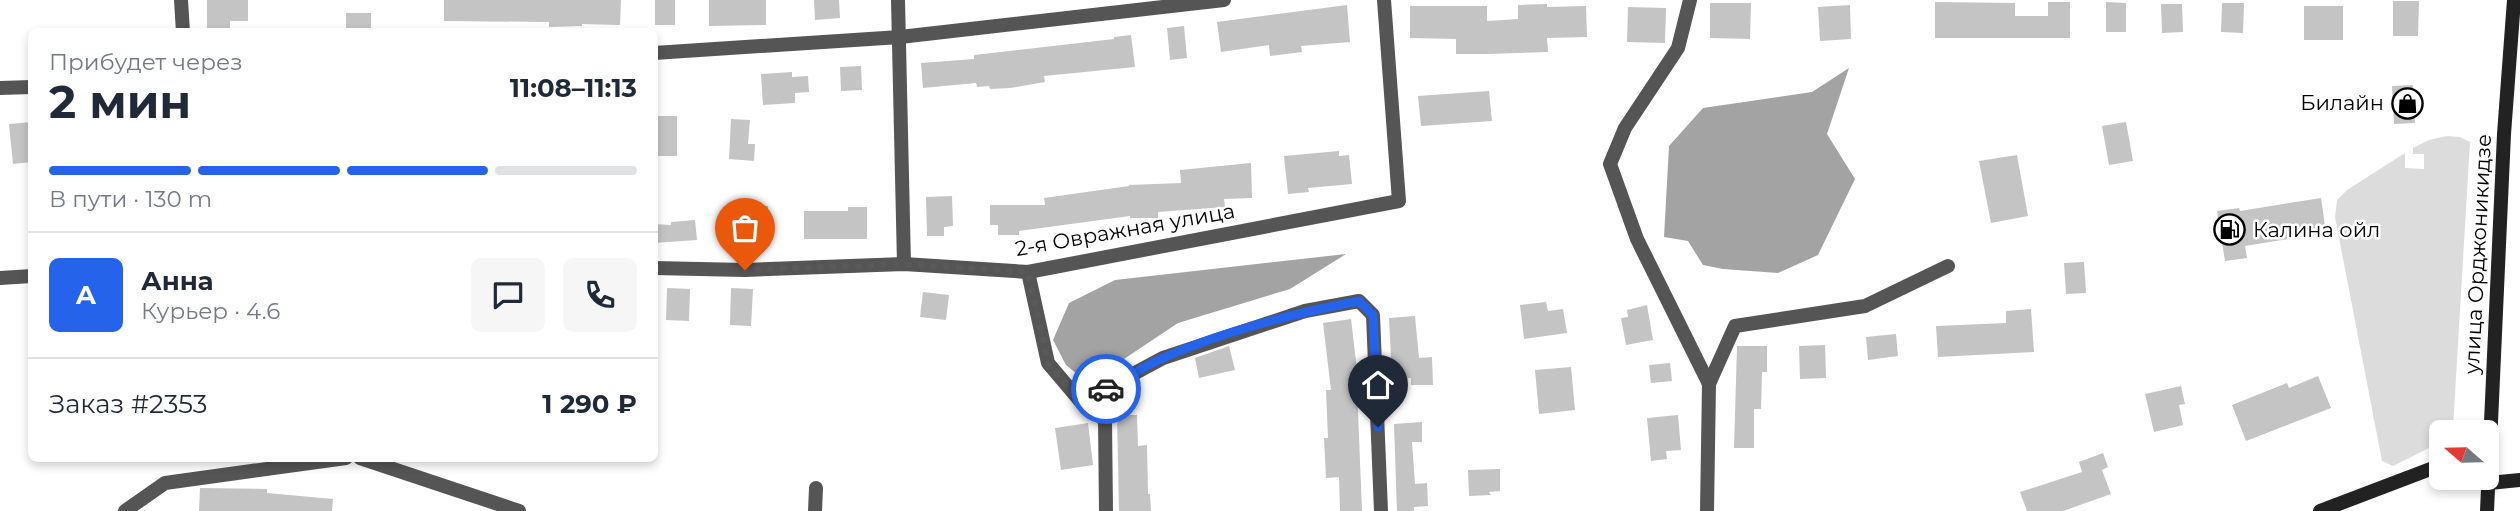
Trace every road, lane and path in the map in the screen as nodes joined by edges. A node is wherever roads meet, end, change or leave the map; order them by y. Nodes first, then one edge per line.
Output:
1 (181, 0) edge
2 (898, 0) edge
3 (1224, 0) edge
4 (1384, 0) edge
5 (1690, 0) edge
6 (2514, 0) edge
7 (183, 28) edge
8 (900, 37) junction
9 (658, 53) edge
10 (28, 87) edge
11 (0, 88) edge
12 (904, 264) junction
13 (1948, 266) dead end
14 (658, 268) edge
15 (1028, 272) junction
16 (28, 276) edge
17 (0, 278) edge
18 (1709, 384) junction
19 (1081, 402) junction
20 (2489, 420) edge
21 (316, 462) edge
22 (372, 462) edge
23 (2429, 470) edge
24 (2520, 480) edge
25 (2499, 482) edge
26 (816, 488) dead end
27 (2488, 490) edge
28 (125, 511) edge
29 (519, 511) edge
30 (815, 511) edge
31 (1106, 511) edge
32 (1381, 511) edge
33 (1707, 511) edge
34 (2320, 511) edge
35 (2487, 511) edge

1 - 7 street
2 - 8 street
3 - 8 street
4 - 15 street, 2-я Овражная улица
5 - 18 street
6 - 20 main road, улица Орджоникидзе
8 - 9 street
8 - 12 street
10 - 11 street
12 - 14 street, 2-я Овражная улица
12 - 15 street, 2-я Овражная улица
13 - 18 street
15 - 19 street
16 - 17 street
18 - 33 street
19 - 31 street
19 - 32 street
21 - 28 street
22 - 29 street
23 - 34 main road
24 - 25 main road
26 - 30 street
27 - 35 main road, улица Орджоникидзе

